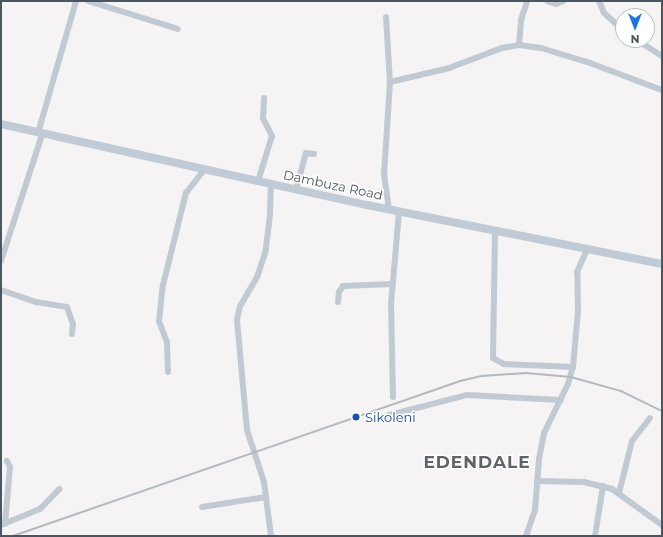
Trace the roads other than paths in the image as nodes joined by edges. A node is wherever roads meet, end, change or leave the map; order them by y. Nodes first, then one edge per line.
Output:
1 (76, 1) edge
2 (88, 1) edge
3 (527, 1) edge
4 (547, 1) edge
5 (563, 1) edge
6 (598, 1) edge
7 (386, 18) dead end
8 (615, 23) edge
9 (178, 29) dead end
10 (519, 45) junction
11 (650, 48) edge
12 (662, 56) edge
13 (390, 82) junction
14 (662, 90) edge
15 (264, 98) dead end
16 (1, 124) edge
17 (40, 134) junction
18 (314, 154) dead end
19 (205, 169) junction
20 (258, 182) junction
21 (271, 184) junction
22 (296, 190) junction
23 (389, 209) junction
24 (399, 212) junction
25 (495, 231) junction
26 (587, 250) junction
27 (1, 261) edge
28 (662, 264) edge
29 (392, 284) junction
30 (1, 290) edge
31 (338, 302) dead end
32 (72, 334) dead end
33 (573, 367) junction
34 (168, 372) dead end
35 (393, 397) dead end
36 (561, 400) junction
37 (382, 417) dead end
38 (650, 418) dead end
39 (7, 461) dead end
40 (537, 481) junction
41 (603, 486) junction
42 (58, 489) dead end
43 (619, 493) junction
44 (266, 497) junction
45 (202, 507) dead end
46 (3, 524) edge
47 (662, 525) edge
48 (271, 536) edge
49 (526, 536) edge
50 (595, 536) edge

1 - 17 street
2 - 9 street
3 - 10 street
4 - 5 street
6 - 8 street
7 - 13 street
10 - 13 street
10 - 14 street
11 - 12 street
13 - 23 street
15 - 20 street
16 - 17 street, Dambuza Road
17 - 19 street, Dambuza Road
17 - 27 street
18 - 22 street
19 - 20 street, Dambuza Road
19 - 34 street
20 - 21 street, Dambuza Road
21 - 22 street, Dambuza Road
21 - 44 street
22 - 23 street, Dambuza Road
23 - 24 street, Dambuza Road
24 - 25 street, Dambuza Road
24 - 29 street
25 - 26 street, Dambuza Road
25 - 33 street
26 - 28 street, Dambuza Road
26 - 33 street
29 - 31 street
29 - 35 street
30 - 32 street
33 - 36 street
36 - 37 street
36 - 40 street
38 - 43 street
39 - 46 street
40 - 41 street
40 - 49 street
41 - 43 street
41 - 50 street
42 - 46 street
43 - 47 street
44 - 45 street
44 - 48 street

